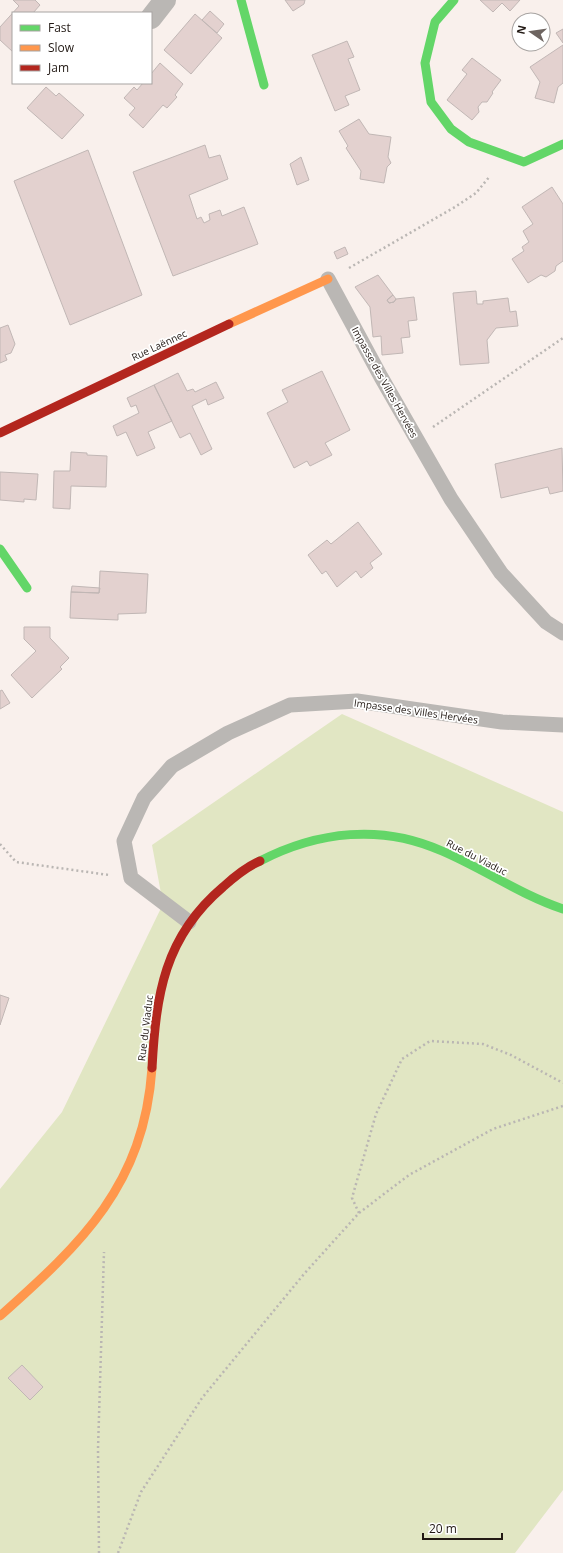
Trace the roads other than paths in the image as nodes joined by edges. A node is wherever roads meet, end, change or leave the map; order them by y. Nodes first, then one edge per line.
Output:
1 (165, 0) edge
2 (241, 0) edge
3 (454, 0) edge
4 (152, 17) edge
5 (264, 85) dead end
6 (563, 144) edge
7 (328, 279) joint
8 (0, 433) edge
9 (0, 549) edge
10 (27, 588) dead end
11 (563, 633) edge
12 (563, 726) edge
13 (563, 909) edge
14 (188, 922) junction
15 (0, 1316) edge

1 - 4 street
2 - 5 main road
3 - 6 main road
7 - 8 main road, Rue Laënnec
7 - 11 lane, Impasse des Villes Hervées
9 - 10 main road
12 - 14 lane, Impasse des Villes Hervées
13 - 14 main road, Rue du Viaduc
14 - 15 main road, Rue du Viaduc

